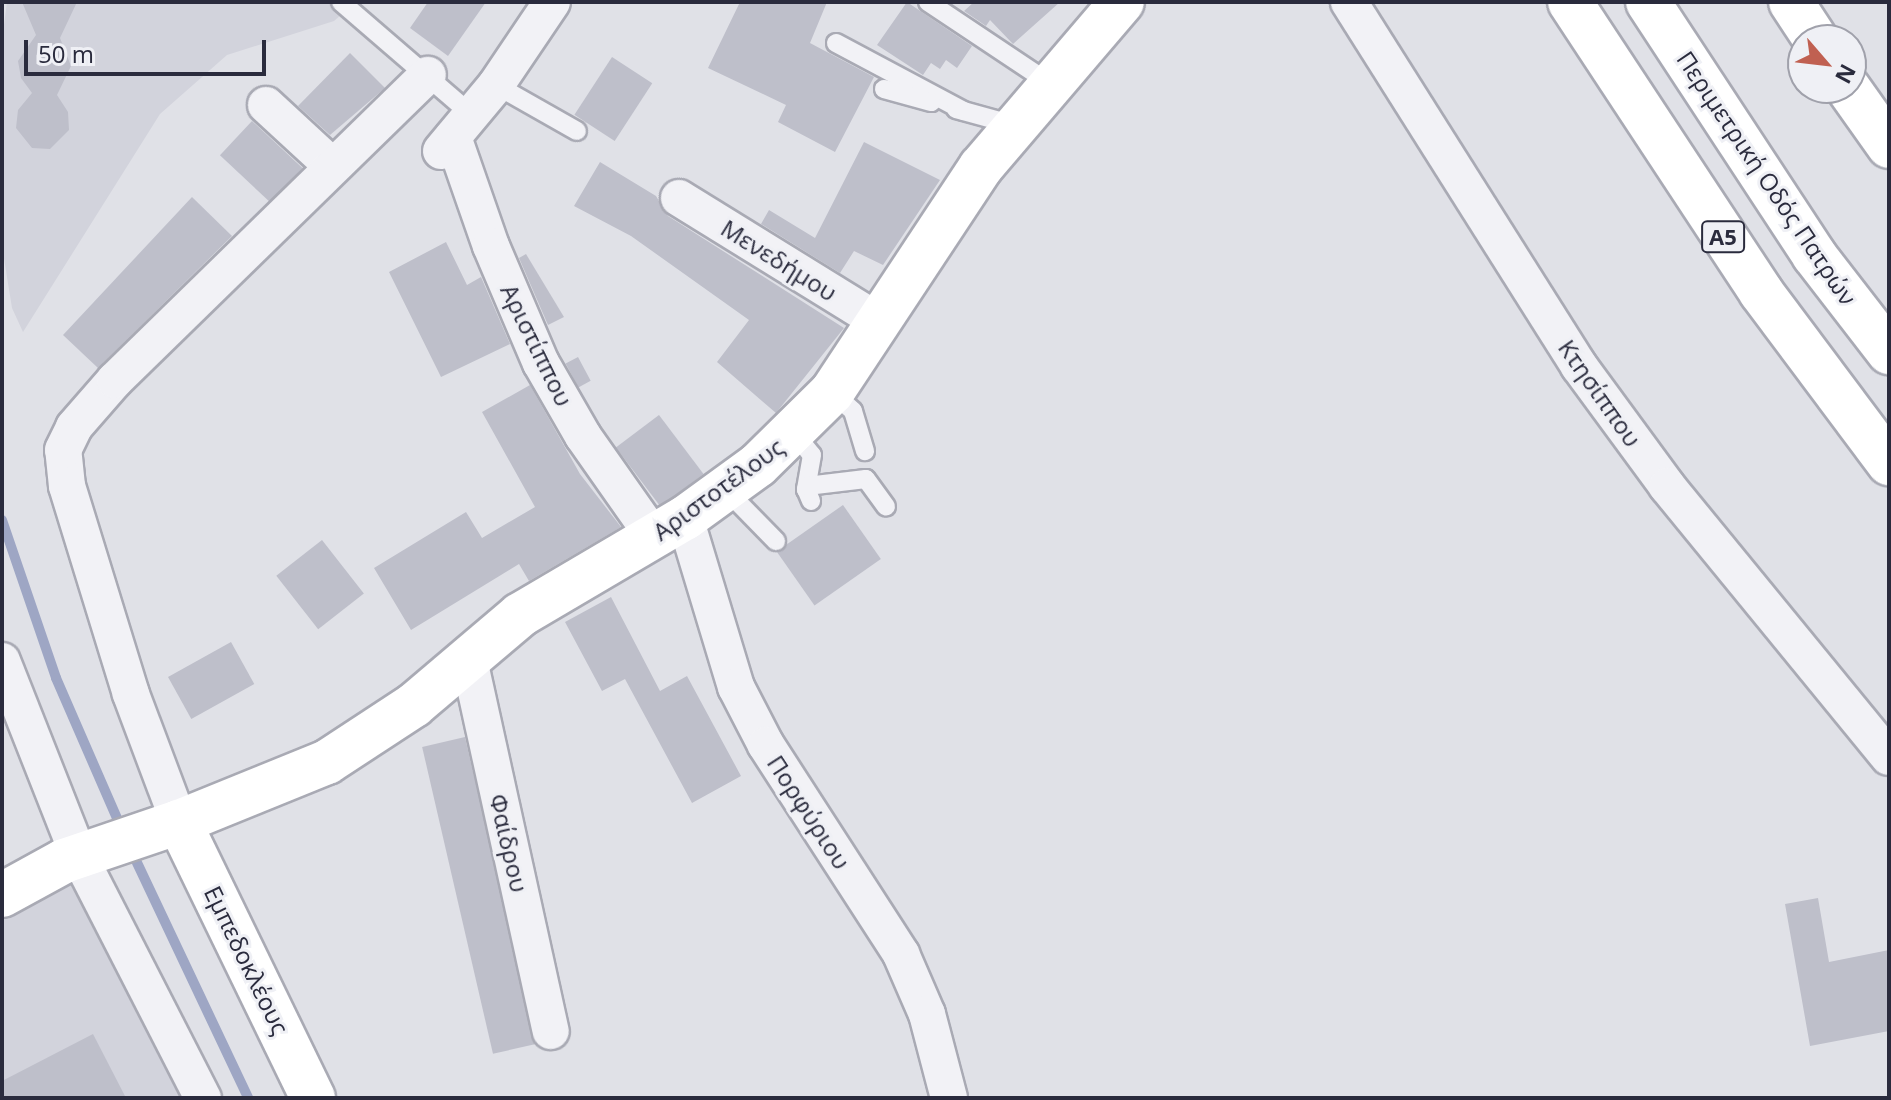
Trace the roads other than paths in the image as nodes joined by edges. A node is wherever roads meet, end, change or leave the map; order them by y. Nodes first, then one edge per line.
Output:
1 (341, 2) edge
2 (928, 2) edge
3 (1122, 2) edge
4 (1349, 2) edge
5 (1570, 2) edge
6 (1648, 2) edge
7 (1791, 2) edge
8 (547, 7) edge
9 (1805, 24) edge
10 (836, 43) dead end
11 (428, 75) junction
12 (1051, 84) junction
13 (496, 85) junction
14 (884, 89) dead end
15 (1859, 104) edge
16 (266, 105) dead end
17 (964, 111) junction
18 (1014, 125) junction
19 (577, 131) dead end
20 (455, 134) junction
21 (1889, 146) edge
22 (331, 165) junction
23 (679, 198) dead end
24 (880, 322) junction
25 (1889, 352) edge
26 (832, 392) junction
27 (794, 433) junction
28 (865, 451) dead end
29 (1889, 463) edge
30 (725, 489) junction
31 (886, 507) dead end
32 (669, 528) junction
33 (776, 541) dead end
34 (468, 655) junction
35 (2, 661) edge
36 (1889, 757) edge
37 (171, 825) junction
38 (88, 853) junction
39 (2, 895) edge
40 (551, 1031) dead end
41 (203, 1098) edge
42 (313, 1098) edge
43 (949, 1098) edge

1 - 11 lane
2 - 12 lane
3 - 12 main road, Αριστοτέλους
4 - 36 street, Κτησίππου
5 - 29 main road, Α5
6 - 25 main road, Περιμετρική Οδός Πατρών
7 - 9 main road
8 - 13 street
10 - 17 lane
11 - 20 lane
11 - 22 street
12 - 18 main road, Αριστοτέλους
13 - 19 lane
13 - 20 street
14 - 17 lane
15 - 21 main road
16 - 22 street
17 - 18 lane
18 - 24 main road, Αριστοτέλους
20 - 32 street, Αριστίππου
22 - 37 street
23 - 24 street, Μενεδήμου
24 - 26 main road, Αριστοτέλους
26 - 27 main road, Αριστοτέλους
26 - 28 lane
27 - 30 main road, Αριστοτέλους
27 - 31 lane
30 - 32 main road, Αριστοτέλους
30 - 33 lane
32 - 34 main road, Αριστοτέλους
32 - 43 street, Πορφύριου
34 - 37 main road, Αριστοτέλους
34 - 40 street, Φαίδρου
35 - 38 street
37 - 38 main road, Αριστοτέλους
37 - 42 main road, Εμπεδοκλέους
38 - 39 main road
38 - 41 street

